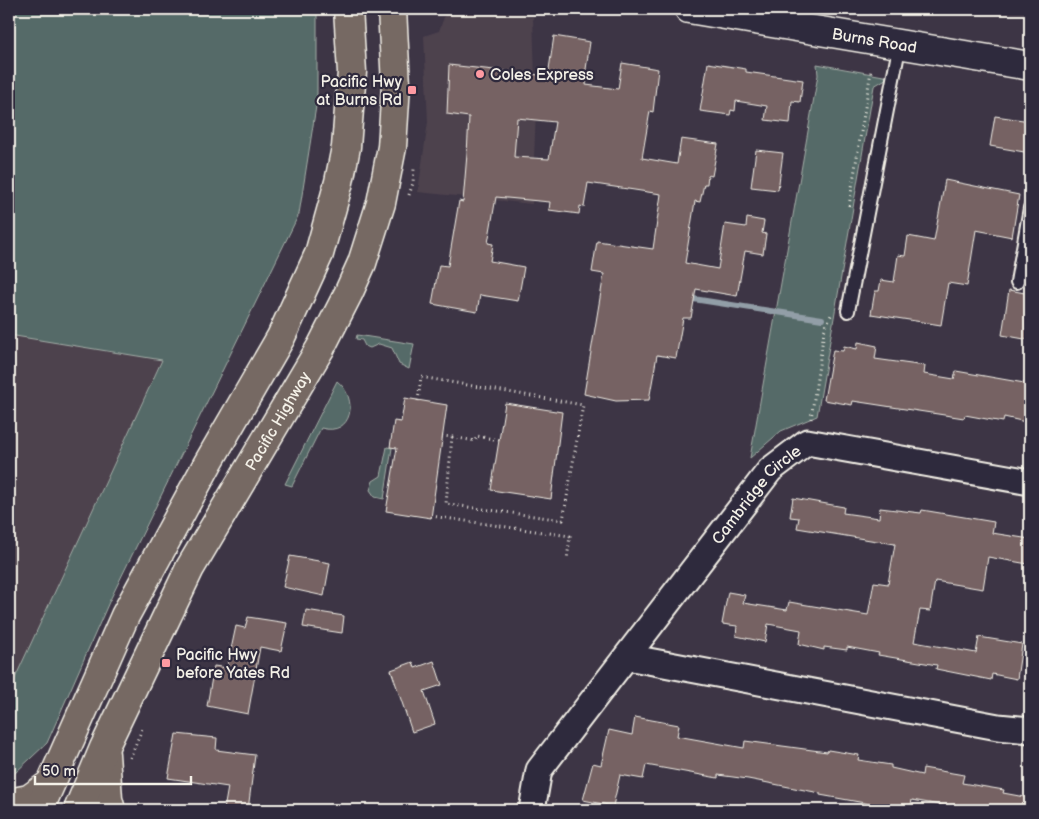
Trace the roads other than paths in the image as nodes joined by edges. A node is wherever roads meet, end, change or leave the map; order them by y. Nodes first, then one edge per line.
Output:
1 (348, 9) edge
2 (392, 9) edge
3 (689, 9) edge
4 (900, 43) junction
5 (1030, 66) edge
6 (1030, 208) edge
7 (1016, 282) dead end
8 (848, 311) dead end
9 (1030, 482) edge
10 (627, 658) junction
11 (1030, 730) edge
12 (104, 748) junction
13 (50, 784) junction
14 (9, 803) edge
15 (39, 810) edge
16 (78, 810) edge
17 (111, 810) edge
18 (532, 810) edge

1 - 13 main road
2 - 12 main road, Pacific Highway
3 - 4 street, Burns Road
4 - 5 street, Burns Road
4 - 8 lane
6 - 7 lane
9 - 10 street, Cambridge Circle
10 - 11 street
10 - 18 street, Cambridge Circle
12 - 16 main road, Pacific Highway
12 - 17 main road
13 - 14 main road
13 - 15 main road

